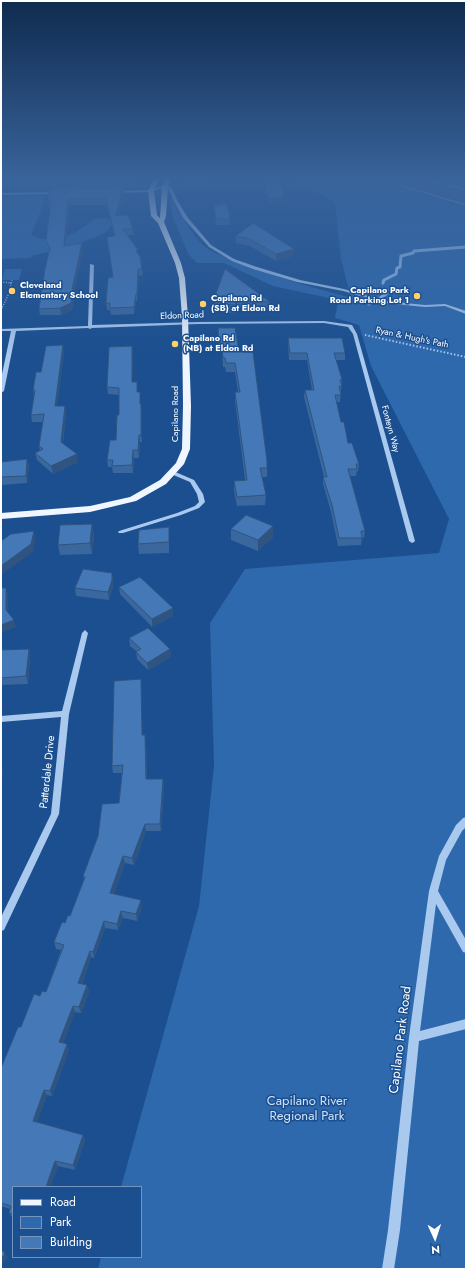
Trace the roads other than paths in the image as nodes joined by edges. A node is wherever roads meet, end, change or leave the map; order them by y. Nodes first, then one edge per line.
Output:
1 (167, 237) edge
2 (202, 237) edge
3 (92, 265) dead end
4 (466, 313) edge
5 (185, 324) junction
6 (347, 325) joint
7 (90, 328) junction
8 (1, 330) edge
9 (14, 330) junction
10 (1, 391) edge
11 (173, 473) junction
12 (1, 516) edge
13 (121, 532) dead end
14 (412, 541) dead end
15 (84, 633) dead end
16 (65, 714) junction
17 (1, 719) edge
18 (466, 821) edge
19 (433, 891) junction
20 (1, 927) edge
21 (466, 949) edge
22 (466, 1024) edge
23 (414, 1037) junction
24 (388, 1269) edge

1 - 5 main road, Capilano Road
2 - 4 street
3 - 7 street
5 - 6 street, Eldon Road
5 - 7 street, Eldon Road
5 - 11 main road, Capilano Road
6 - 14 street, Fonteyn Way
7 - 9 street, Eldon Road
8 - 9 street, Eldon Road
9 - 10 street
11 - 12 main road, Capilano Road
11 - 13 street
15 - 16 street, Patterdale Drive
16 - 17 street
16 - 20 street, Patterdale Drive
18 - 19 street, Capilano Park Road
19 - 21 street
19 - 23 street, Capilano Park Road
22 - 23 street
23 - 24 street, Capilano Park Road

